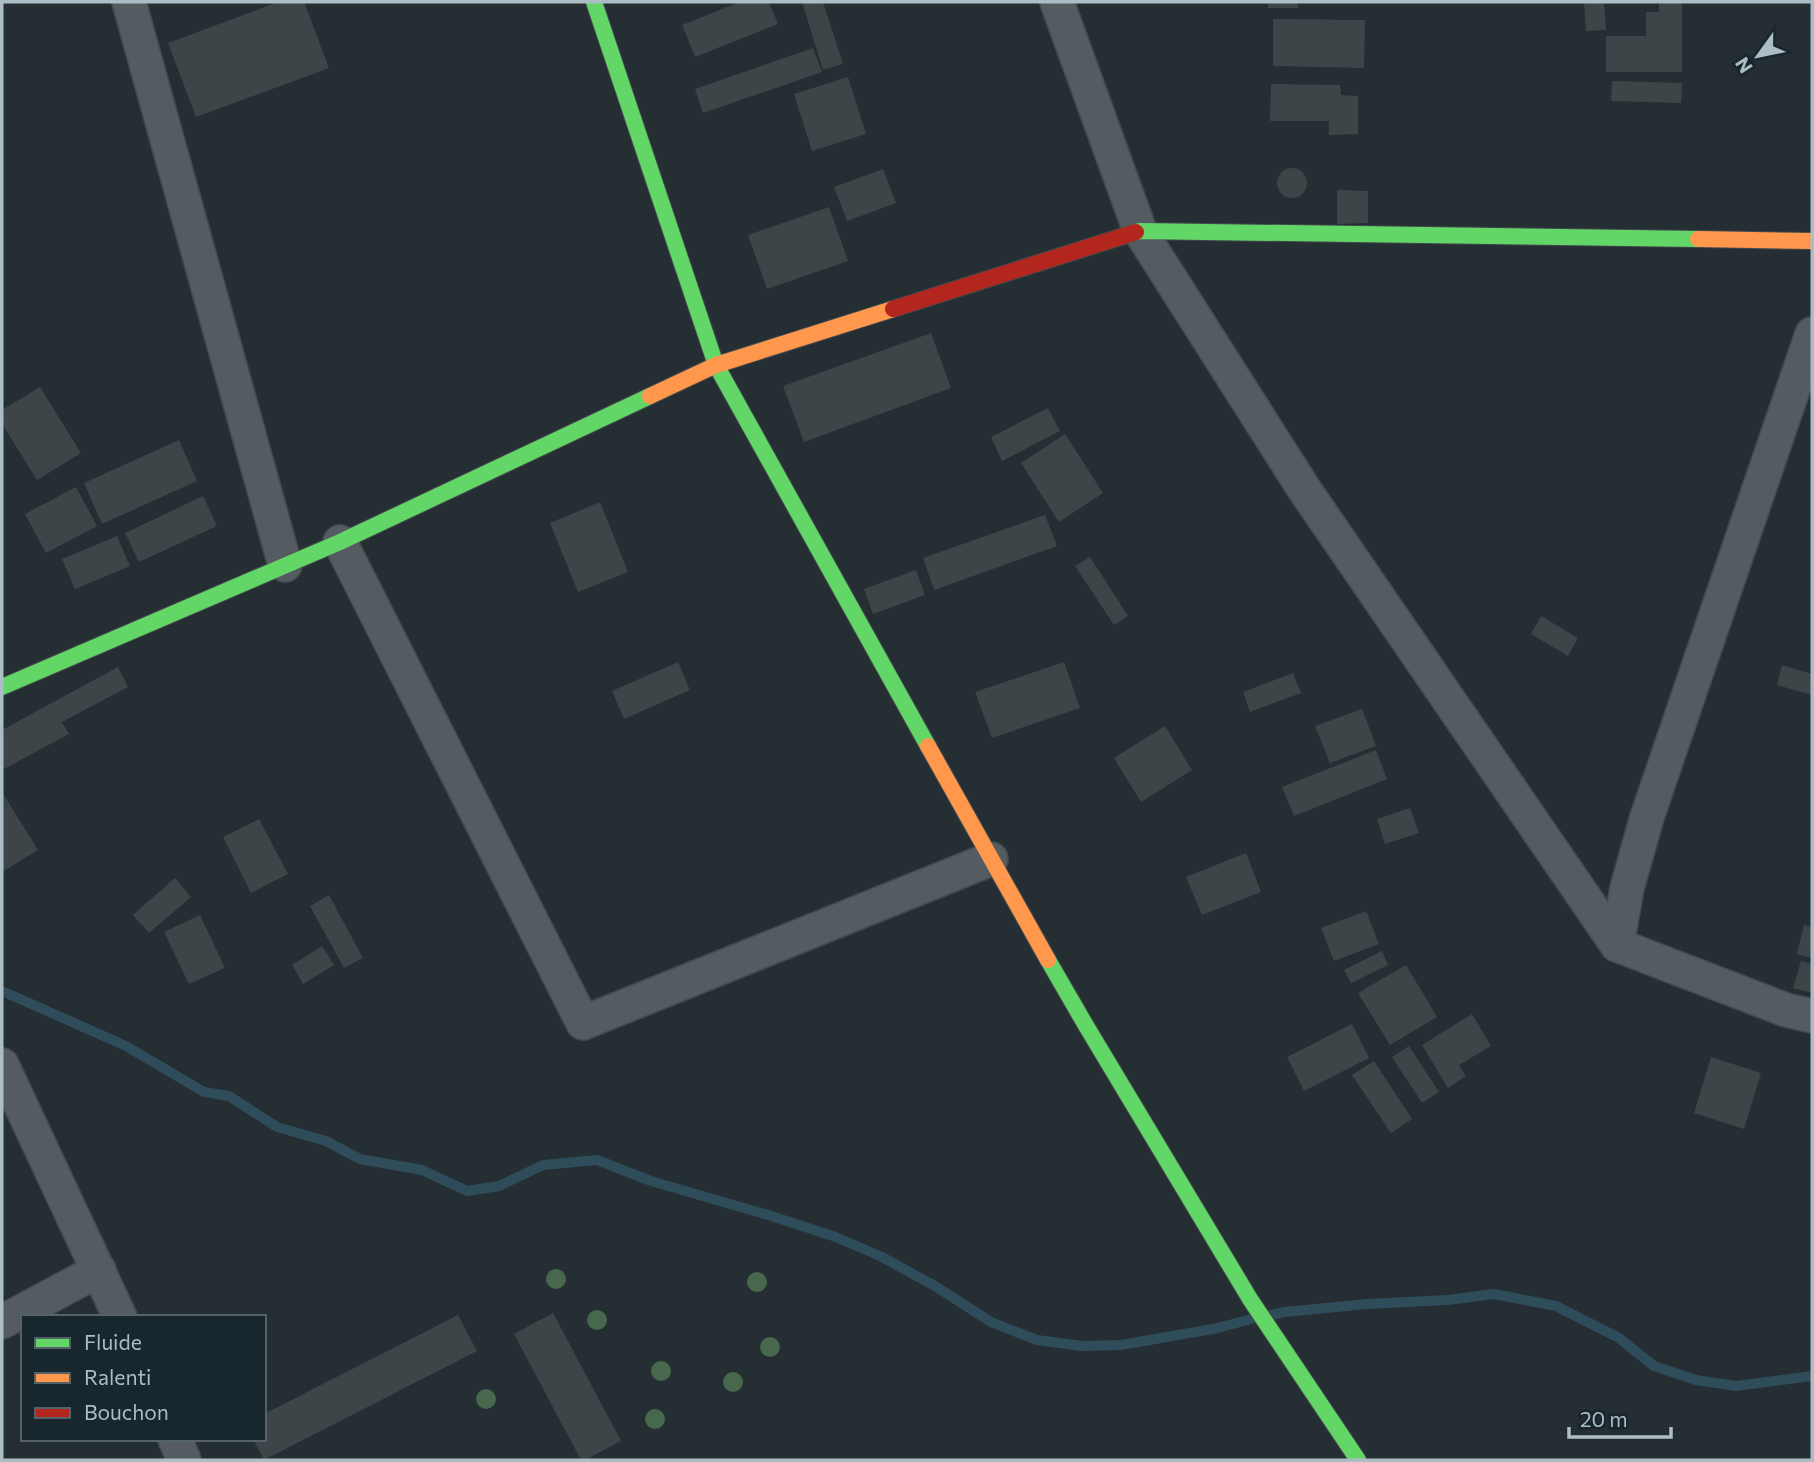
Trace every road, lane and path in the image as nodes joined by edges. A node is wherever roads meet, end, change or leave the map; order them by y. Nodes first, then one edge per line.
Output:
1 (129, 2) edge
2 (594, 2) edge
3 (1057, 2) edge
4 (1140, 231) junction
5 (1812, 241) edge
6 (1812, 334) edge
7 (716, 365) junction
8 (340, 542) junction
9 (285, 565) junction
10 (2, 687) edge
11 (991, 859) junction
12 (1617, 945) junction
13 (1812, 1016) edge
14 (2, 1065) edge
15 (99, 1270) junction
16 (119, 1315) edge
17 (2, 1322) edge
18 (176, 1441) edge
19 (184, 1460) edge
20 (1358, 1460) edge

1 - 9 street
2 - 7 street
3 - 4 street
4 - 5 street
4 - 7 street
4 - 12 street
6 - 12 street
7 - 8 street
7 - 11 street
8 - 9 street
8 - 11 street
9 - 10 street
11 - 20 street
12 - 13 street
14 - 15 street
15 - 16 street
15 - 17 street
18 - 19 street

